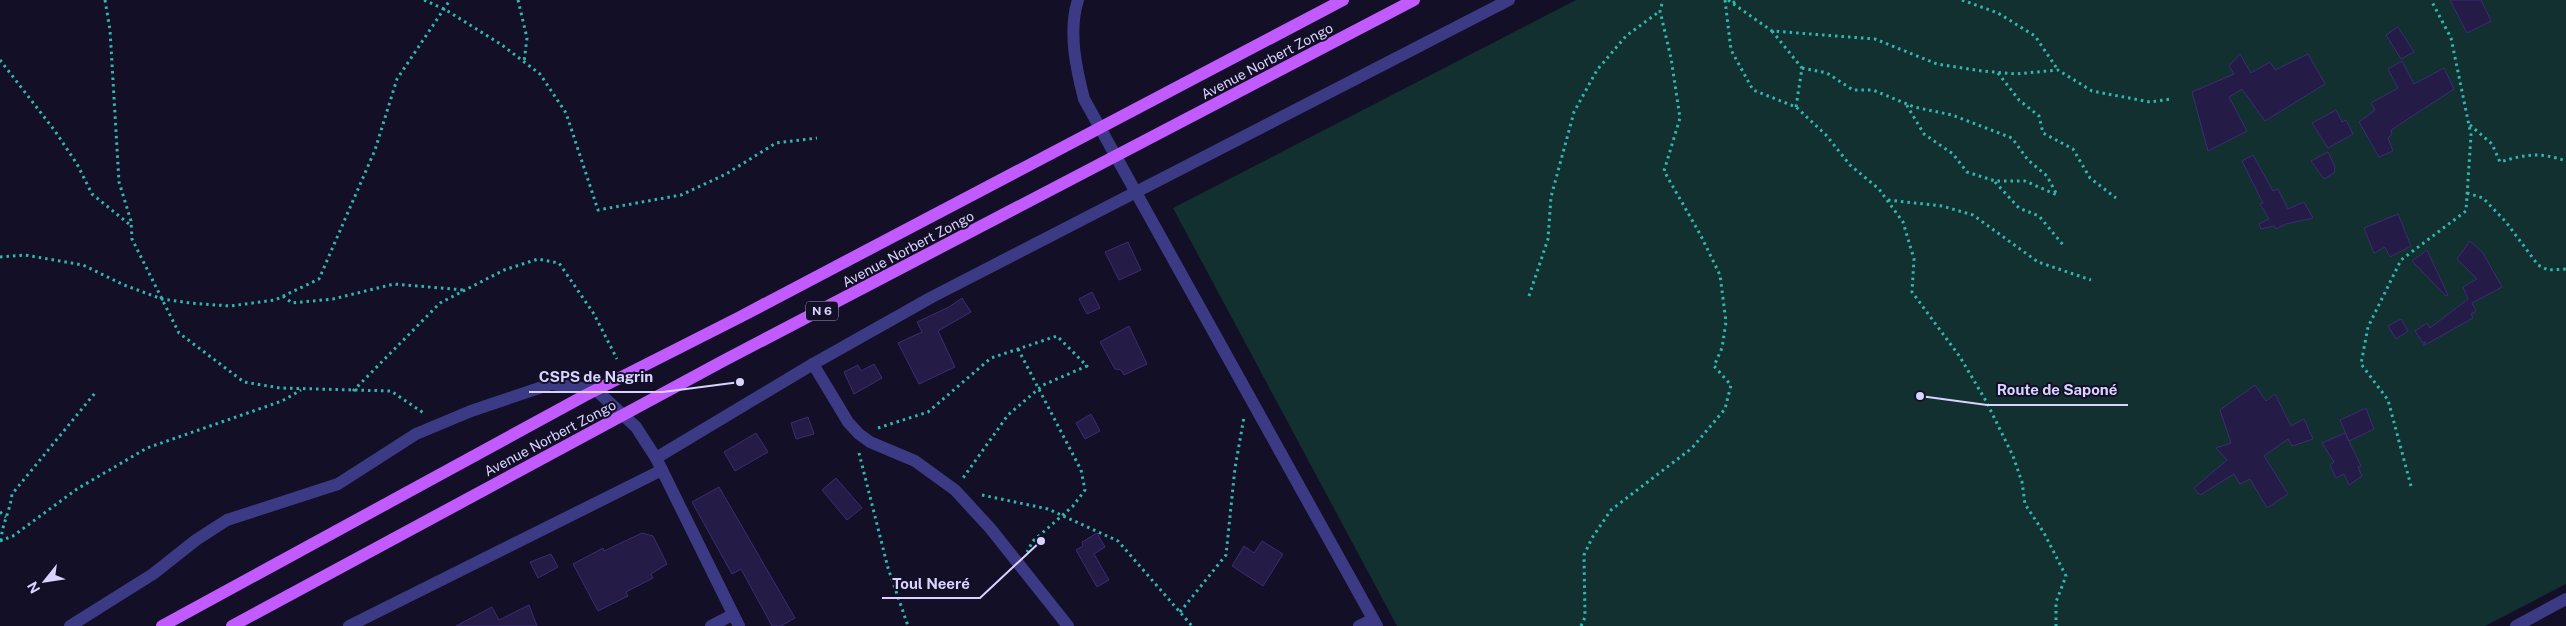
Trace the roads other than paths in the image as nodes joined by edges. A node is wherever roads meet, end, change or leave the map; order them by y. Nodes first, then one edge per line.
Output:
1 (1078, 0) edge
2 (1343, 0) edge
3 (1414, 0) edge
4 (1509, 0) edge
5 (1099, 128) junction
6 (1116, 156) junction
7 (1136, 194) junction
8 (813, 364) junction
9 (596, 390) junction
10 (624, 416) junction
11 (656, 458) junction
12 (662, 470) junction
13 (2566, 600) edge
14 (736, 620) edge
15 (1375, 622) edge
16 (70, 626) edge
17 (162, 626) edge
18 (232, 626) edge
19 (349, 626) edge
20 (711, 626) edge
21 (1068, 626) edge
22 (1360, 626) edge
23 (2516, 626) edge

1 - 5 street
2 - 5 main road, Avenue Norbert Zongo / N 6
3 - 6 main road, Avenue Norbert Zongo / N 6
4 - 7 street
5 - 6 street
5 - 9 main road, Avenue Norbert Zongo / N 6
6 - 7 street
6 - 10 main road, Avenue Norbert Zongo / N 6
7 - 8 street
7 - 15 street
8 - 11 street
8 - 21 street
9 - 10 street
9 - 16 street
9 - 17 main road, Avenue Norbert Zongo / N 6
10 - 11 street
10 - 18 main road, Avenue Norbert Zongo / N 6
11 - 12 street
12 - 14 street
12 - 19 street
13 - 23 street
14 - 20 street
15 - 22 street

